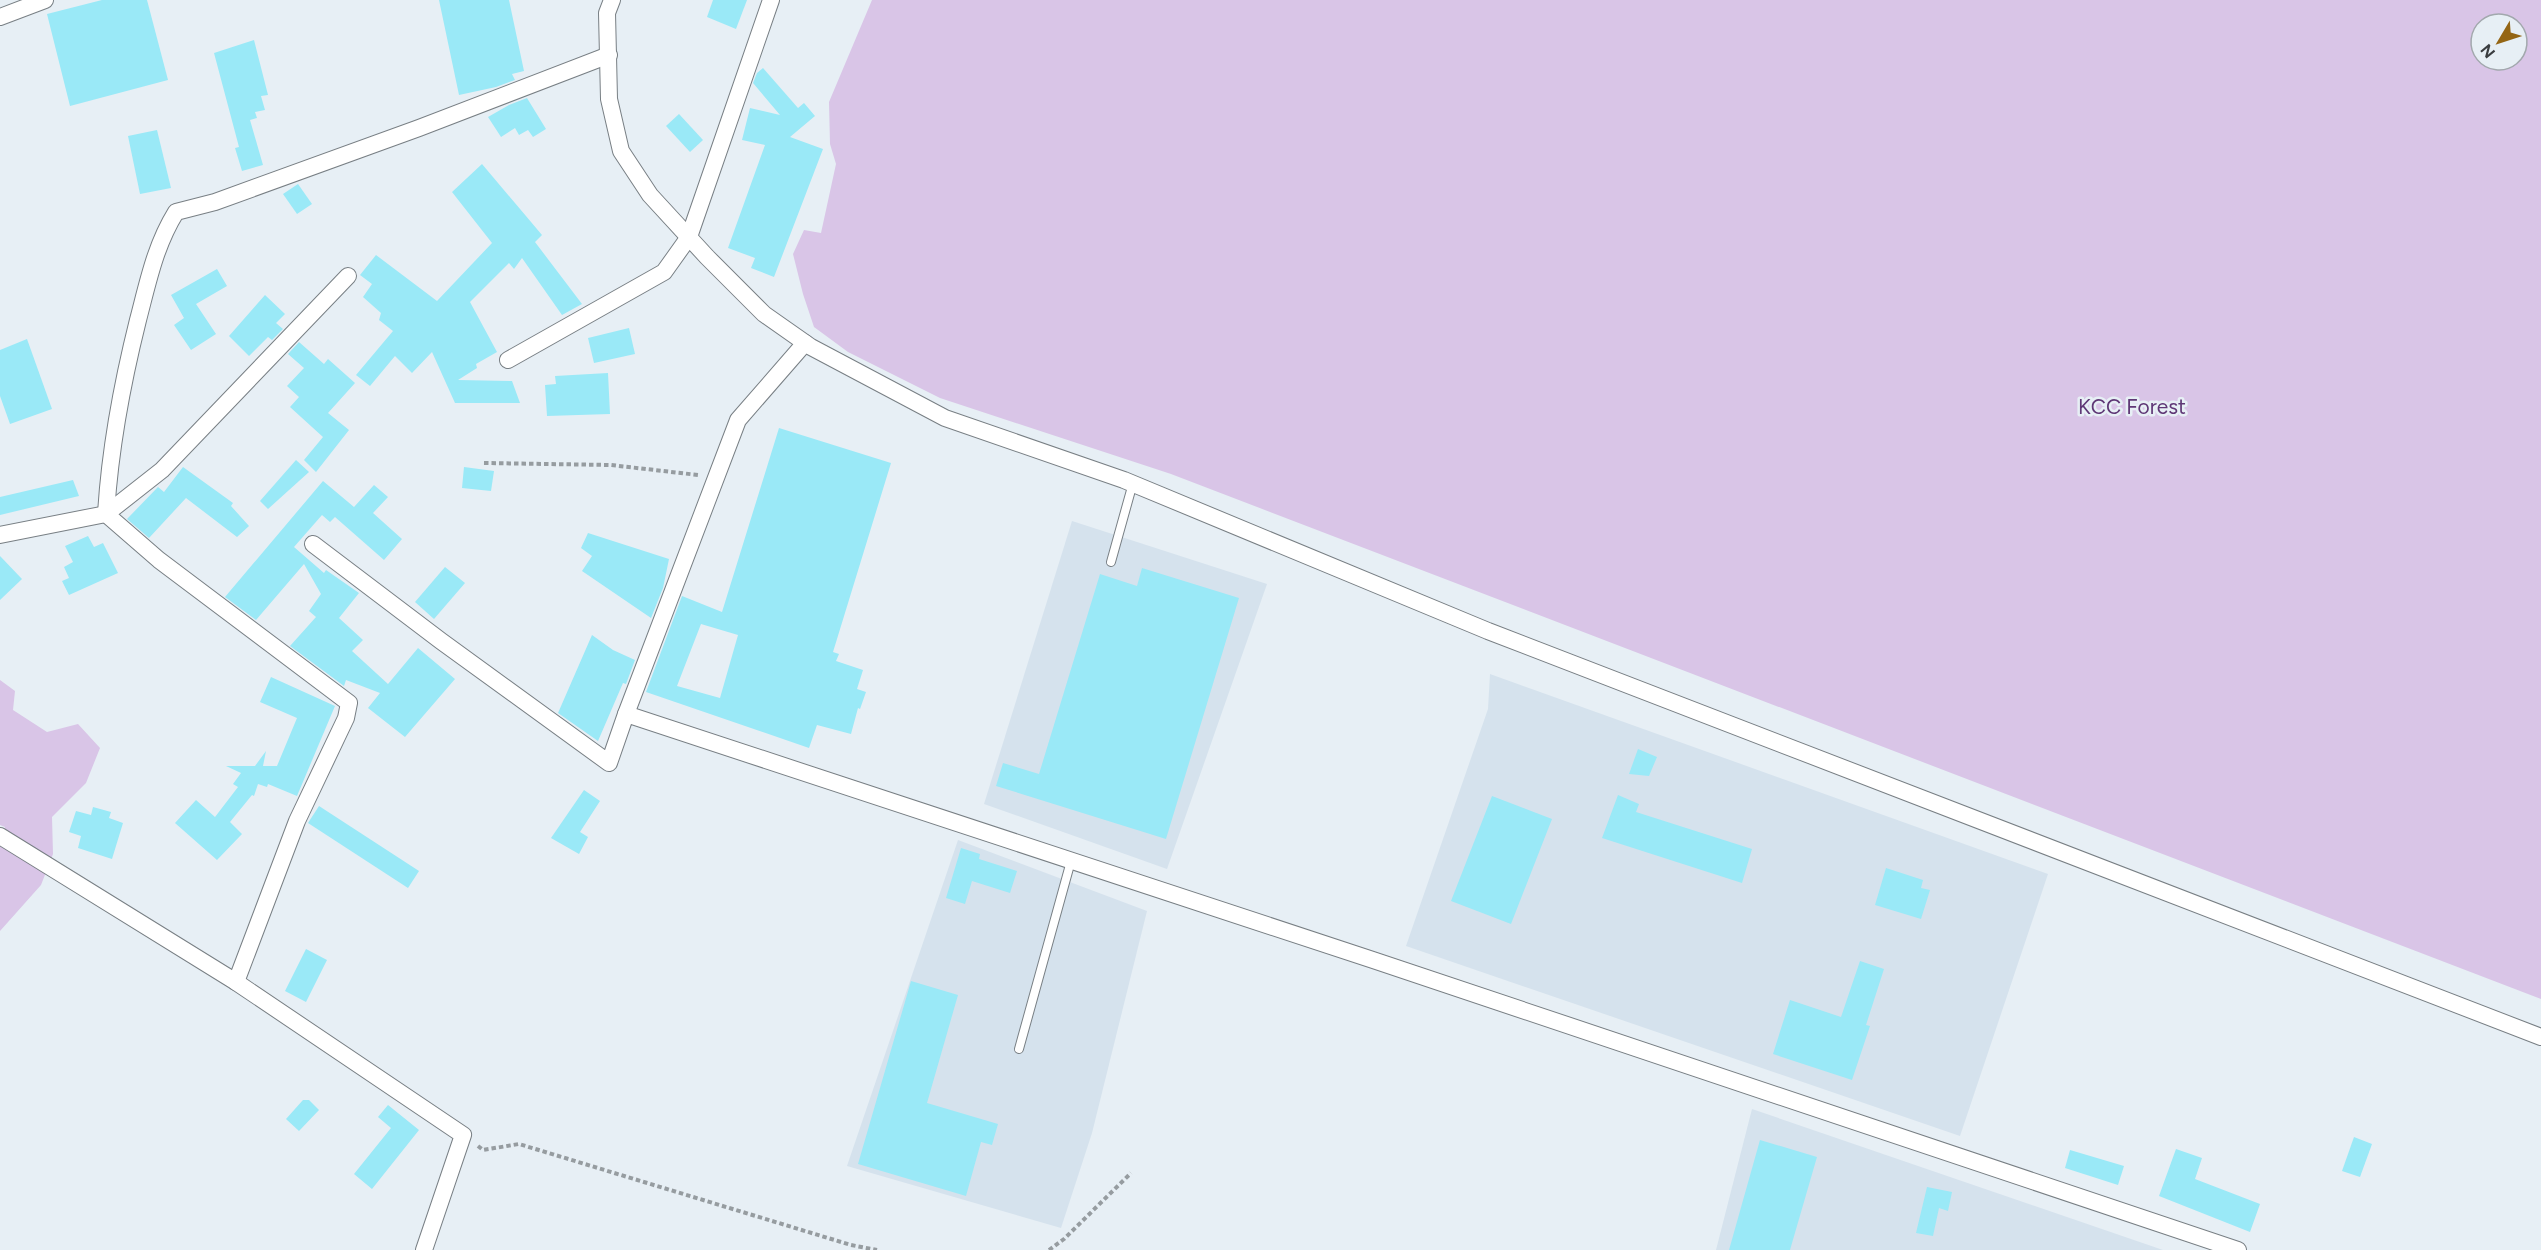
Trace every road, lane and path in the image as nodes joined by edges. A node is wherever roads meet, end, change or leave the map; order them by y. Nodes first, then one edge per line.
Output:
1 (45, 0) edge
2 (612, 0) edge
3 (771, 0) edge
4 (0, 16) edge
5 (609, 55) junction
6 (688, 237) junction
7 (348, 276) dead end
8 (805, 343) junction
9 (508, 360) dead end
10 (484, 463) dead end
11 (717, 477) junction
12 (1133, 483) junction
13 (106, 514) junction
14 (0, 535) edge
15 (313, 544) dead end
16 (1111, 562) dead end
17 (626, 714) junction
18 (0, 836) edge
19 (1071, 861) junction
20 (236, 982) junction
21 (2541, 1037) edge
22 (1019, 1049) dead end
23 (463, 1135) junction
24 (1131, 1173) dead end
25 (424, 1250) edge
26 (876, 1250) edge
27 (1049, 1250) edge
28 (2238, 1250) edge

1 - 4 street
2 - 5 street
3 - 6 street
5 - 6 street
5 - 13 street
6 - 8 street
6 - 9 street
7 - 13 street
8 - 11 street
8 - 12 street
10 - 11 path
11 - 17 street
12 - 16 lane
12 - 21 street
13 - 14 street
13 - 20 street
15 - 17 street
17 - 19 street
18 - 20 street
19 - 22 lane
19 - 28 street
20 - 23 street
23 - 25 street
23 - 26 path
24 - 27 path

